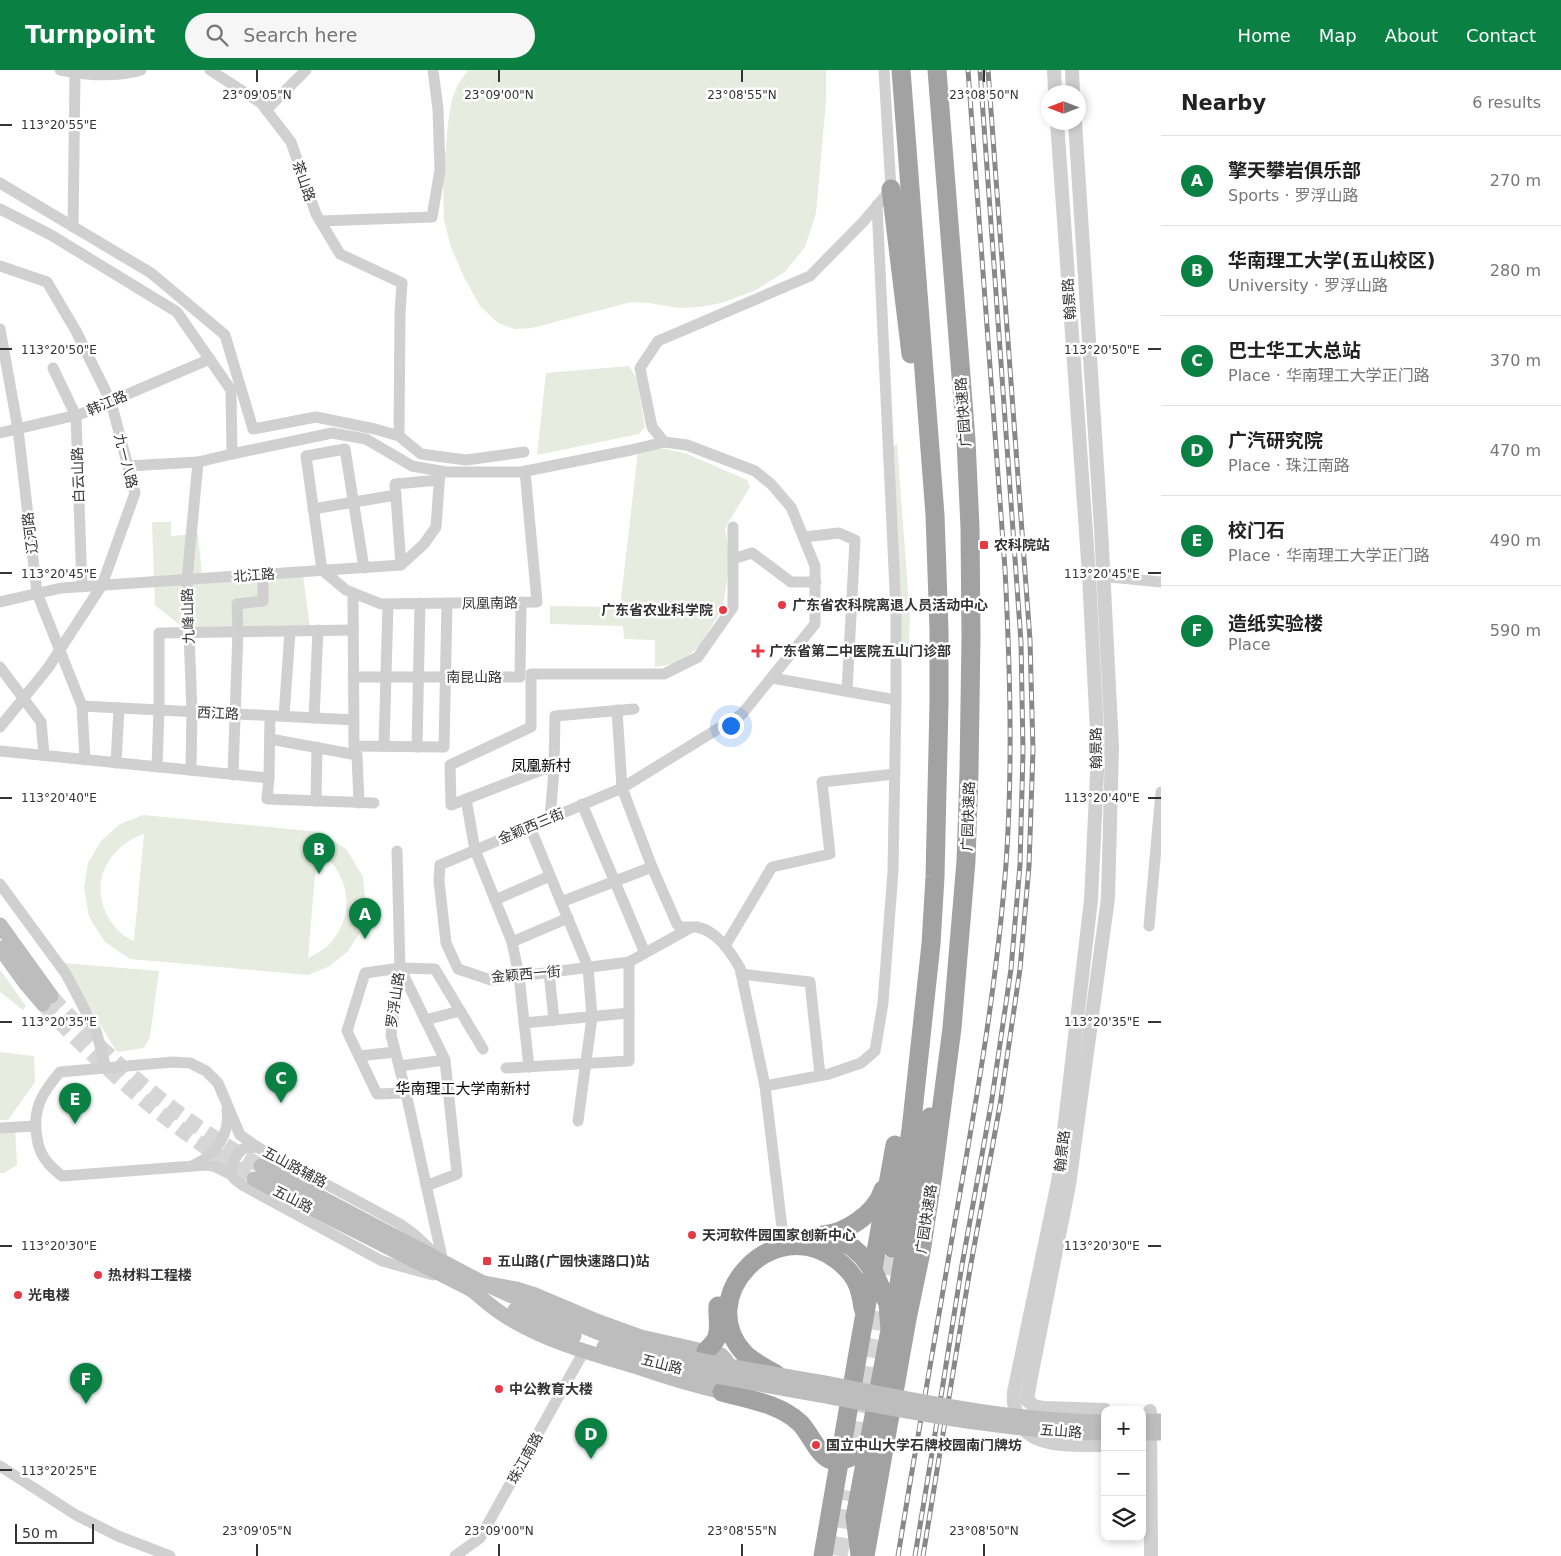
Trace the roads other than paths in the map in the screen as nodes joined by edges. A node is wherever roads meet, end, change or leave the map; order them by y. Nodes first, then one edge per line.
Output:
1 (60, 70) edge
2 (141, 70) edge
3 (210, 70) edge
4 (306, 70) edge
5 (433, 70) edge
6 (884, 70) edge
7 (901, 70) edge
8 (937, 70) edge
9 (1054, 70) edge
10 (1072, 70) edge
11 (75, 73) junction
12 (1055, 85) edge
13 (1073, 85) edge
14 (266, 110) junction
15 (1058, 130) edge
16 (1076, 130) edge
17 (0, 183) edge
18 (891, 189) junction
19 (877, 205) junction
20 (0, 209) edge
21 (320, 221) junction
22 (73, 227) junction
23 (0, 266) edge
24 (0, 329) edge
25 (210, 359) junction
26 (53, 368) dead end
27 (111, 402) junction
28 (76, 416) junction
29 (18, 429) junction
30 (0, 433) edge
31 (399, 436) junction
32 (664, 442) junction
33 (524, 452) dead end
34 (232, 454) junction
35 (198, 462) junction
36 (128, 466) junction
37 (526, 471) junction
38 (439, 475) junction
39 (396, 494) junction
40 (354, 502) junction
41 (313, 509) junction
42 (935, 515) junction
43 (732, 526) dead end
44 (804, 537) junction
45 (733, 560) junction
46 (400, 565) junction
47 (364, 568) junction
48 (322, 570) junction
49 (263, 574) junction
50 (1089, 575) junction
51 (1103, 576) junction
52 (187, 580) junction
53 (816, 582) junction
54 (1161, 582) edge
55 (102, 585) junction
56 (82, 587) junction
57 (352, 593) junction
58 (37, 594) junction
59 (0, 602) edge
60 (522, 602) junction
61 (420, 603) junction
62 (448, 603) junction
63 (388, 604) junction
64 (318, 630) junction
65 (353, 630) junction
66 (238, 631) junction
67 (290, 631) junction
68 (189, 632) junction
69 (60, 649) junction
70 (0, 667) edge
71 (353, 677) junction
72 (386, 677) junction
73 (418, 677) junction
74 (446, 677) junction
75 (772, 678) junction
76 (847, 691) junction
77 (23, 698) junction
78 (896, 700) junction
79 (82, 706) junction
80 (119, 708) junction
81 (634, 709) dead end
82 (160, 710) junction
83 (617, 710) junction
84 (192, 712) junction
85 (234, 714) junction
86 (270, 716) junction
87 (284, 716) junction
88 (314, 718) junction
89 (354, 720) junction
90 (0, 727) edge
91 (270, 739) junction
92 (384, 746) junction
93 (417, 747) junction
94 (316, 748) junction
95 (0, 751) edge
96 (44, 755) junction
97 (85, 760) junction
98 (116, 763) junction
99 (156, 767) junction
100 (191, 770) junction
101 (554, 770) junction
102 (895, 774) junction
103 (233, 775) junction
104 (269, 778) junction
105 (622, 788) junction
106 (1161, 792) edge
107 (466, 799) junction
108 (316, 801) junction
109 (359, 803) junction
110 (374, 803) dead end
111 (582, 804) junction
112 (550, 818) junction
113 (530, 827) junction
114 (475, 850) junction
115 (397, 851) dead end
116 (440, 866) joint
117 (652, 867) junction
118 (550, 876) junction
119 (615, 883) junction
120 (0, 884) edge
121 (495, 900) junction
122 (561, 902) junction
123 (568, 918) junction
124 (0, 925) edge
125 (1149, 926) dead end
126 (692, 928) junction
127 (512, 942) junction
128 (932, 944) junction
129 (725, 946) junction
130 (0, 948) edge
131 (644, 953) junction
132 (629, 962) junction
133 (400, 968) junction
134 (588, 968) junction
135 (549, 972) junction
136 (741, 974) junction
137 (518, 976) junction
138 (460, 1011) junction
139 (629, 1014) junction
140 (592, 1017) junction
141 (425, 1020) junction
142 (554, 1020) junction
143 (524, 1023) junction
144 (952, 1028) junction
145 (483, 1049) dead end
146 (395, 1052) junction
147 (359, 1056) junction
148 (444, 1060) junction
149 (586, 1064) junction
150 (399, 1066) junction
151 (529, 1067) junction
152 (106, 1068) junction
153 (506, 1068) dead end
154 (820, 1076) junction
155 (765, 1086) junction
156 (406, 1093) junction
157 (226, 1099) junction
158 (578, 1121) dead end
159 (35, 1126) junction
160 (0, 1128) edge
161 (259, 1148) junction
162 (892, 1166) junction
163 (188, 1167) junction
164 (257, 1173) tunnel mouth
165 (232, 1175) junction
166 (426, 1186) junction
167 (825, 1235) junction
168 (784, 1236) junction
169 (892, 1248) tunnel mouth
170 (444, 1270) junction
171 (873, 1270) junction
172 (477, 1286) junction
173 (864, 1320) junction
174 (890, 1330) junction
175 (605, 1342) junction
176 (584, 1351) junction
177 (706, 1352) junction
178 (776, 1374) junction
179 (722, 1392) junction
180 (1101, 1410) edge
181 (1151, 1415) edge
182 (1101, 1422) edge
183 (1101, 1433) edge
184 (1161, 1433) edge
185 (869, 1440) junction
186 (1149, 1442) edge
187 (1101, 1445) edge
188 (839, 1461) junction
189 (0, 1466) edge
190 (170, 1556) edge
191 (455, 1556) edge
192 (824, 1556) edge
193 (860, 1556) edge
194 (865, 1556) edge
195 (1151, 1556) edge

1 - 11 street
2 - 11 street
3 - 14 street, 茶山路
4 - 14 street
5 - 21 street
6 - 18 street
7 - 42 highway, 广园快速路
8 - 144 highway, 广园快速路
9 - 12 street
10 - 13 street
11 - 22 street
14 - 21 street, 茶山路
15 - 50 street, 翰景路
16 - 51 street, 翰景路
17 - 22 street
18 - 19 street
18 - 42 highway
19 - 32 street
19 - 78 street
20 - 25 street
21 - 31 street, 茶山路
22 - 31 street
23 - 27 street, 九一八路
24 - 29 street, 辽河路
25 - 27 street, 韩江路
25 - 34 street
26 - 28 street, 白云山路
27 - 28 street, 韩江路
27 - 36 street, 九一八路
28 - 29 street, 韩江路
28 - 56 street, 白云山路
29 - 30 street, 韩江路
29 - 58 street, 辽河路
31 - 33 street
32 - 37 street
32 - 44 street, 金颖西三街
34 - 35 street
34 - 38 street
35 - 36 street
35 - 52 street, 九峰山路
36 - 55 street, 九一八路
37 - 38 street
37 - 60 street, 凤凰南路
38 - 39 street
38 - 46 street
39 - 40 street
39 - 46 street
40 - 41 street
40 - 41 street
40 - 47 street
41 - 48 street
42 - 128 highway, 广园快速路
43 - 45 street
44 - 53 street, 金颖西三街
44 - 76 street
45 - 53 street
45 - 107 street
46 - 47 street, 北江路
47 - 48 street, 北江路
48 - 49 street, 北江路
48 - 57 street, 凤凰南路
49 - 52 street, 北江路
49 - 66 street
50 - 51 street
50 - 187 street, 翰景路
51 - 54 street
51 - 180 street, 翰景路
52 - 55 street, 北江路
52 - 68 street, 九峰山路
53 - 75 street, 金颖西三街
55 - 56 street, 北江路
55 - 69 street, 九一八路
56 - 58 street, 北江路
57 - 63 street, 凤凰南路
57 - 65 street
58 - 59 street, 北江路
58 - 69 street, 辽河路
60 - 62 street, 凤凰南路
60 - 74 street, 南昆山路
61 - 62 street, 凤凰南路
61 - 63 street, 凤凰南路
61 - 73 street
62 - 74 street
63 - 72 street
64 - 65 street
64 - 67 street
64 - 88 street
65 - 71 street
66 - 67 street
66 - 68 street
66 - 85 street
67 - 87 street
68 - 82 street
68 - 84 street, 九峰山路
69 - 77 street, 九一八路
69 - 79 street, 辽河路
70 - 77 street
71 - 72 street, 南昆山路
71 - 89 street
72 - 73 street, 南昆山路
72 - 92 street
73 - 74 street, 南昆山路
73 - 93 street
74 - 93 street
75 - 76 street
75 - 105 street, 金颖西三街
76 - 78 street
77 - 90 street, 九一八路
77 - 96 street
78 - 102 street
79 - 80 street, 西江路
79 - 97 street, 辽河路
80 - 82 street, 西江路
80 - 98 street
81 - 83 street
82 - 84 street, 西江路
82 - 99 street
83 - 101 street
83 - 105 street
84 - 85 street, 西江路
84 - 100 street, 九峰山路
85 - 86 street, 西江路
85 - 103 street
86 - 87 street, 西江路
86 - 91 street
87 - 88 street, 西江路
88 - 89 street, 西江路
89 - 92 street
91 - 94 street
91 - 104 street
92 - 93 street
94 - 108 street
94 - 109 street
95 - 96 street
96 - 97 street
97 - 98 street
98 - 99 street
99 - 100 street
100 - 103 street
101 - 107 street
101 - 112 street
102 - 129 street
102 - 154 street
103 - 104 street
104 - 108 street
105 - 111 street, 金颖西三街
105 - 117 street
106 - 125 street
107 - 114 street
108 - 109 street
109 - 110 street
111 - 112 street, 金颖西三街
111 - 119 street
112 - 113 street, 金颖西三街
113 - 114 street, 金颖西三街
113 - 118 street
114 - 116 street, 金颖西三街
114 - 121 street
115 - 133 street, 罗浮山路
116 - 137 street, 金颖西一街
117 - 119 street
117 - 126 street
118 - 121 street
118 - 122 street
119 - 122 street
119 - 131 street
120 - 152 street
121 - 127 street
122 - 123 street
123 - 127 street
123 - 134 street
124 - 130 main road
126 - 129 street
126 - 131 street, 金颖西一街
127 - 137 street
128 - 162 highway
128 - 169 highway, 广园快速路
129 - 136 street
131 - 132 street, 金颖西一街
132 - 134 street, 金颖西一街
132 - 139 street
133 - 138 street
133 - 141 street
133 - 146 street, 罗浮山路
133 - 147 street
134 - 135 street, 金颖西一街
134 - 140 street
135 - 137 street, 金颖西一街
135 - 142 street
136 - 154 street
136 - 155 street
137 - 143 street
138 - 141 street
138 - 145 street
139 - 140 street
139 - 149 street
140 - 142 street
140 - 149 street
141 - 148 street
142 - 143 street
143 - 151 street
144 - 174 highway
144 - 194 highway, 广园快速路
146 - 147 street
146 - 150 street, 罗浮山路
147 - 156 street
148 - 150 street
148 - 166 street
149 - 151 street
149 - 158 street
150 - 156 street, 罗浮山路
151 - 153 street
152 - 157 street
152 - 159 street
154 - 155 street
155 - 168 street
156 - 166 street, 罗浮山路
157 - 161 street
157 - 163 street
159 - 160 street
159 - 163 street
161 - 165 street, 五山路辅路
161 - 170 street, 五山路辅路
162 - 167 highway
162 - 171 highway
163 - 165 street
164 - 170 main road, 五山路
165 - 170 street
166 - 170 street, 罗浮山路
167 - 168 highway
167 - 171 highway
168 - 177 highway
170 - 172 main road, 五山路
171 - 173 highway
171 - 174 highway
172 - 175 main road, 五山路
172 - 176 main road
172 - 177 main road
173 - 178 highway
173 - 188 highway
174 - 185 highway
175 - 178 main road, 五山路, bridge
175 - 183 main road, 五山路, bridge
176 - 179 main road
176 - 191 street, 珠江南路
177 - 179 main road
178 - 182 main road, 五山路, bridge
179 - 188 highway
181 - 186 street
184 - 186 main road, bridge
185 - 188 highway
185 - 193 highway
186 - 195 street
188 - 192 highway
189 - 190 street

